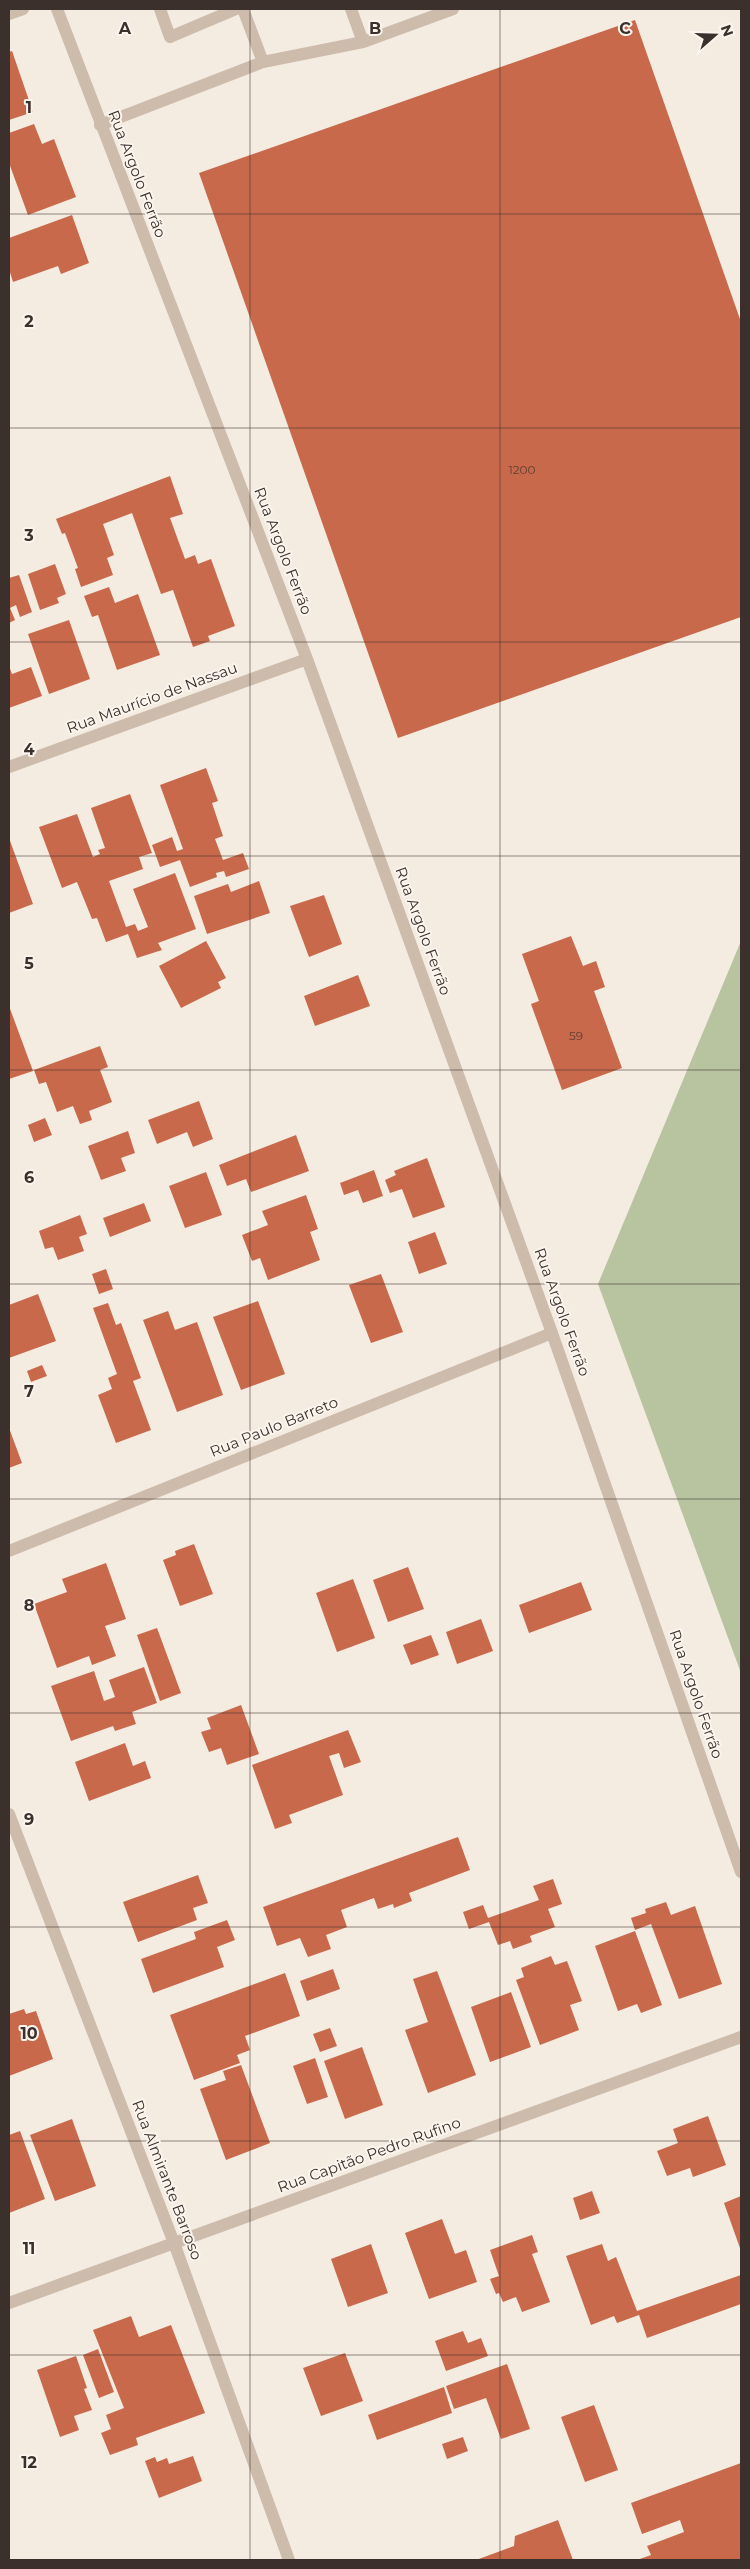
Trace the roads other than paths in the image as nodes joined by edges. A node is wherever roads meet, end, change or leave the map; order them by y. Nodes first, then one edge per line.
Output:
1 (23, 9) edge
2 (57, 9) edge
3 (160, 9) edge
4 (236, 9) edge
5 (243, 9) edge
6 (351, 9) edge
7 (453, 9) edge
8 (9, 14) edge
9 (363, 42) junction
10 (263, 62) junction
11 (100, 126) junction
12 (307, 658) junction
13 (9, 767) edge
14 (552, 1333) junction
15 (9, 1551) edge
16 (9, 1814) edge
17 (741, 1872) edge
18 (741, 2037) edge
19 (174, 2243) junction
20 (9, 2303) edge
21 (289, 2560) edge

1 - 8 street
2 - 11 street, Rua Argolo Ferrão
3 - 4 street
5 - 10 street
6 - 9 street
7 - 9 street
9 - 10 street
10 - 11 street
11 - 12 street, Rua Argolo Ferrão
12 - 13 street, Rua Maurício de Nassau
12 - 14 street, Rua Argolo Ferrão
14 - 15 street, Rua Paulo Barreto
14 - 17 street, Rua Argolo Ferrão
16 - 19 street, Rua Almirante Barroso
18 - 19 street, Rua Capitão Pedro Rufino
19 - 20 street, Rua Capitão Pedro Rufino
19 - 21 street, Rua Almirante Barroso

